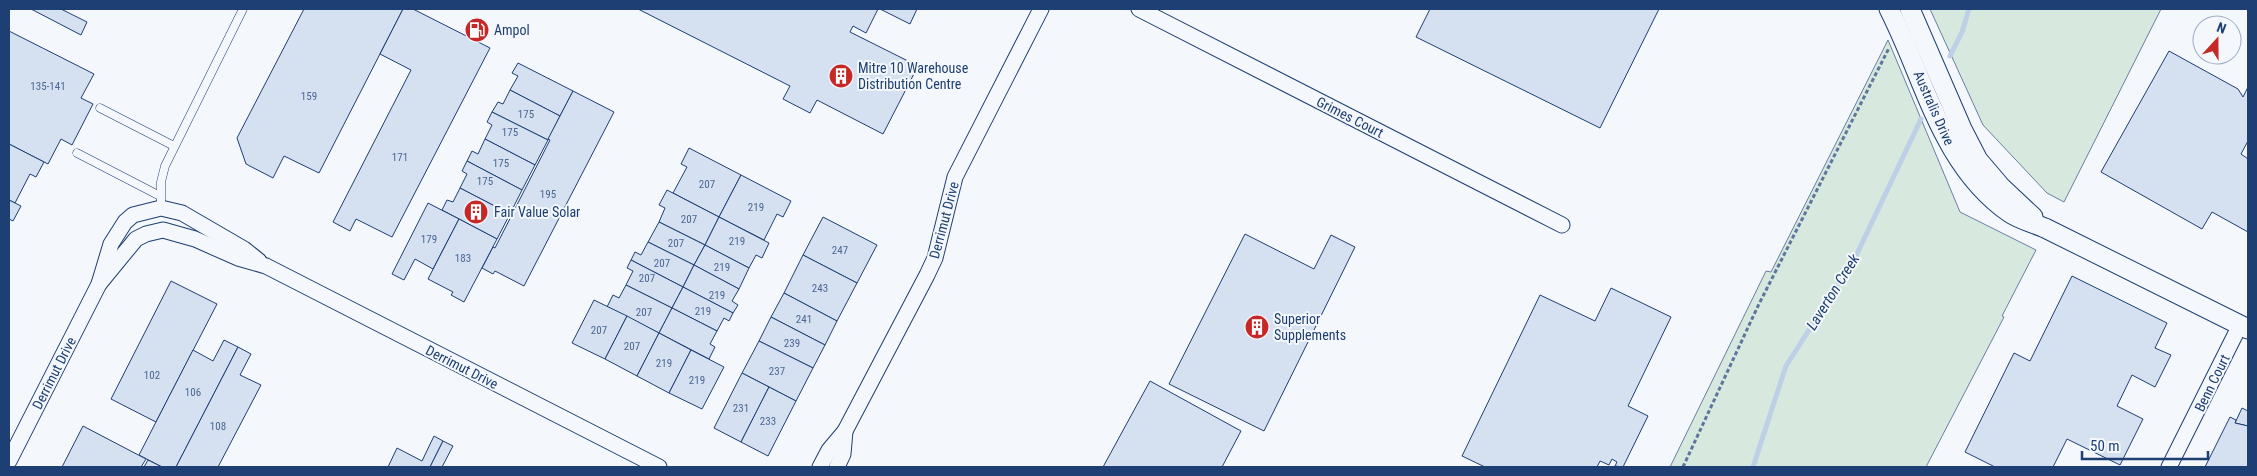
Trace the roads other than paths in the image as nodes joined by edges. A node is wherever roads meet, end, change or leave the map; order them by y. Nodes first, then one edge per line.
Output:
1 (243, 9) edge
2 (1041, 9) edge
3 (1139, 9) edge
4 (1889, 9) edge
5 (1910, 9) edge
6 (100, 108) dead end
7 (174, 146) junction
8 (77, 153) dead end
9 (160, 202) junction
10 (1562, 225) dead end
11 (2045, 228) junction
12 (163, 230) junction
13 (266, 266) junction
14 (99, 284) junction
15 (2244, 327) edge
16 (845, 431) junction
17 (9, 461) edge
18 (659, 467) edge
19 (820, 467) edge
20 (837, 467) edge
21 (2170, 467) edge

1 - 7 lane
2 - 16 street, Derrimut Drive
3 - 10 street, Grimes Court
4 - 11 street, Australis Drive
5 - 11 street, Australis Drive
6 - 7 lane
7 - 9 lane
8 - 9 lane
9 - 12 street
9 - 13 street, Derrimut Drive
9 - 14 street, Derrimut Drive
11 - 15 street, Australis Drive
12 - 13 street, Derrimut Drive
12 - 14 street, Derrimut Drive
13 - 18 street, Derrimut Drive
14 - 17 street, Derrimut Drive
15 - 21 street, Benn Court
16 - 19 street, Derrimut Drive
16 - 20 street, Derrimut Drive

